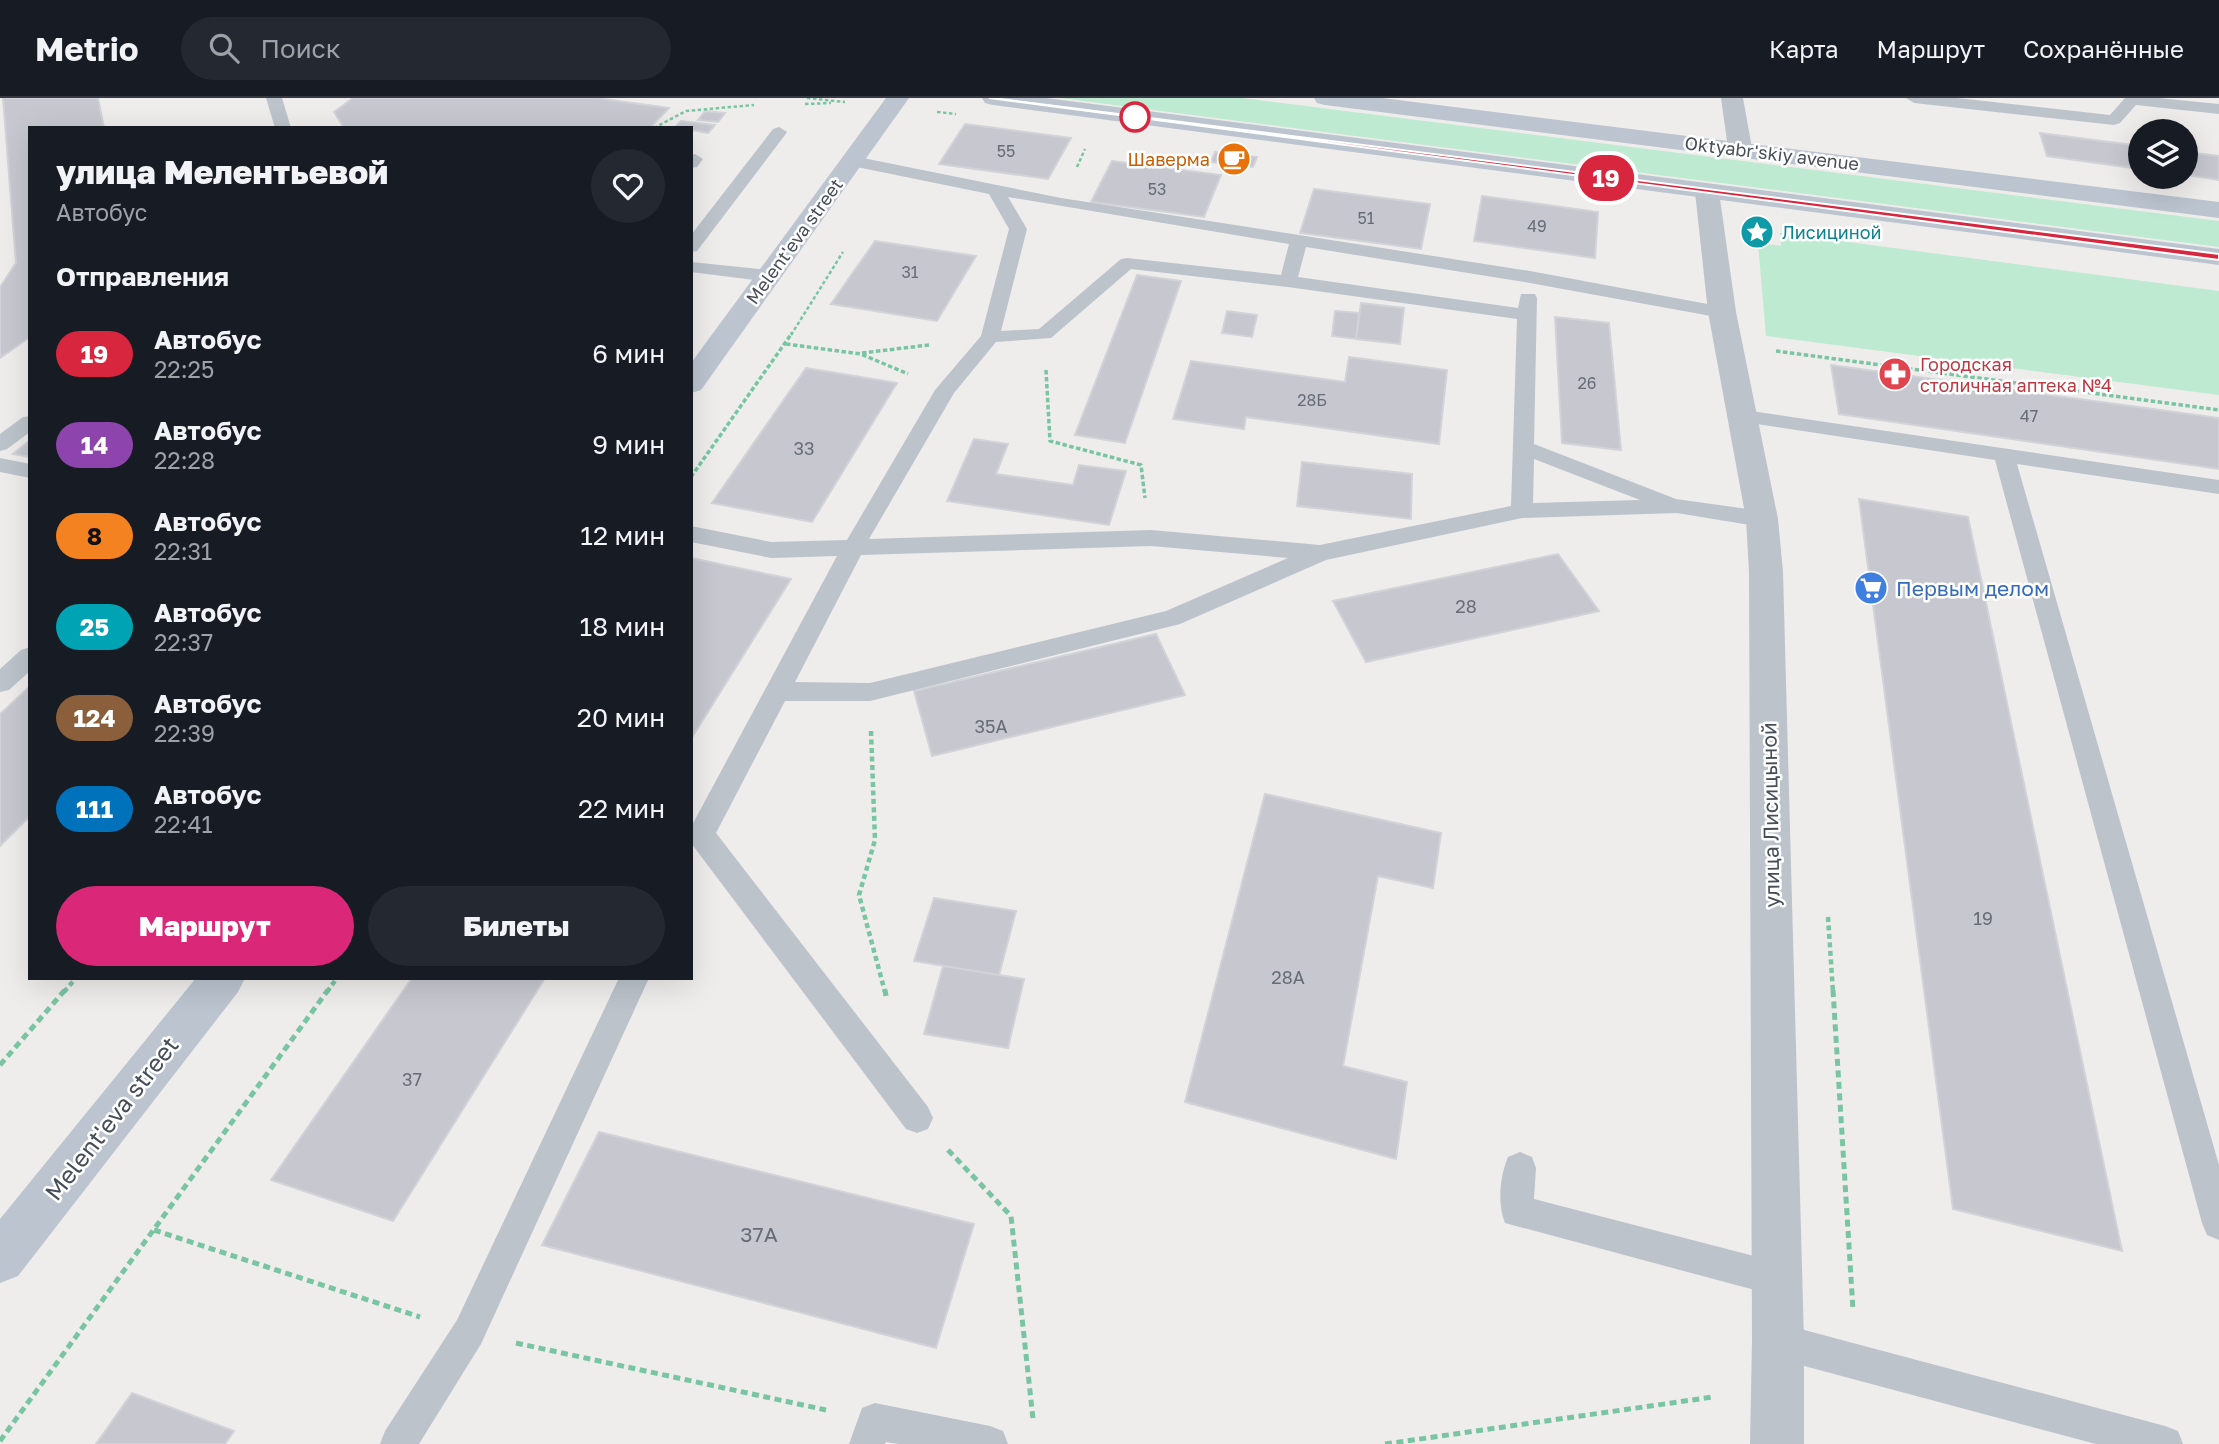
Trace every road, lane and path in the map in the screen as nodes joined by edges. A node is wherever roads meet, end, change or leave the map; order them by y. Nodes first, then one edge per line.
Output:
1 (274, 98) edge
2 (749, 98) edge
3 (807, 98) edge
4 (898, 98) edge
5 (993, 98) edge
6 (1325, 98) edge
7 (1732, 98) edge
8 (1914, 98) edge
9 (853, 103) dead end
10 (744, 105) dead end
11 (1388, 106) junction
12 (2219, 109) edge
13 (282, 126) edge
14 (779, 132) dead end
15 (1378, 148) junction
16 (1740, 148) junction
17 (852, 161) junction
18 (1973, 179) junction
19 (996, 191) junction
20 (1707, 192) junction
21 (2219, 210) edge
22 (1977, 225) junction
23 (1299, 241) junction
24 (693, 244) edge
25 (845, 250) dead end
26 (2219, 257) edge
27 (693, 267) edge
28 (769, 276) junction
29 (1530, 277) junction
30 (1288, 281) junction
31 (1722, 312) junction
32 (1527, 315) junction
33 (1044, 334) junction
34 (990, 337) junction
35 (785, 344) junction
36 (1776, 351) dead end
37 (861, 354) junction
38 (693, 381) edge
39 (945, 390) junction
40 (2219, 410) edge
41 (1744, 416) junction
42 (28, 423) edge
43 (0, 444) edge
44 (1524, 448) junction
45 (2004, 455) junction
46 (0, 465) edge
47 (28, 471) edge
48 (693, 474) edge
49 (2219, 487) edge
50 (1677, 506) junction
51 (1522, 512) junction
52 (1762, 519) junction
53 (693, 534) edge
54 (1151, 538) junction
55 (853, 548) junction
56 (1320, 553) junction
57 (28, 658) edge
58 (0, 683) edge
59 (777, 691) junction
60 (870, 692) junction
61 (694, 840) edge
62 (74, 980) edge
63 (221, 980) edge
64 (336, 980) edge
65 (633, 980) edge
66 (886, 1000) dead end
67 (0, 1065) edge
68 (917, 1118) joint
69 (1520, 1168) dead end
70 (2219, 1223) edge
71 (154, 1230) junction
72 (0, 1258) edge
73 (1777, 1279) junction
74 (470, 1332) junction
75 (1778, 1341) junction
76 (1713, 1397) dead end
77 (1034, 1431) dead end
78 (871, 1433) edge
79 (0, 1441) edge
80 (398, 1444) edge
81 (990, 1444) edge
82 (1385, 1444) edge
83 (1777, 1444) edge
84 (2165, 1444) edge

1 - 13 lane
2 - 10 path
3 - 9 path
4 - 17 main road, Melent'eva street
5 - 15 main road
6 - 11 main road, Oktyabr'skiy avenue
7 - 16 street
8 - 12 lane
11 - 15 main road
11 - 16 main road, Oktyabr'skiy avenue
14 - 24 lane
15 - 20 main road
16 - 18 main road, Oktyabr'skiy avenue
17 - 19 lane
17 - 28 main road, Melent'eva street
18 - 21 main road, Oktyabr'skiy avenue
18 - 22 main road
19 - 23 lane
19 - 34 lane
20 - 22 main road
20 - 31 street, улица Лисицыной
22 - 26 main road
23 - 29 lane
23 - 30 lane
25 - 35 path
27 - 28 lane
28 - 38 main road, Melent'eva street
29 - 31 lane
29 - 32 lane
30 - 32 lane
30 - 33 lane
31 - 41 street, улица Лисицыной
32 - 44 lane
33 - 34 lane
33 - 54 path
34 - 37 path
34 - 39 lane
35 - 37 path
35 - 48 path
36 - 40 path
37 - 39 path
39 - 55 lane
41 - 45 lane
41 - 52 street, улица Лисицыной
42 - 43 lane
44 - 50 lane
44 - 51 lane
45 - 49 lane
45 - 70 lane
46 - 47 lane
50 - 51 lane
50 - 52 lane
51 - 56 lane
52 - 73 street, улица Лисицыной
53 - 55 lane
54 - 55 lane
54 - 56 lane
55 - 59 lane
56 - 60 lane
57 - 58 lane
59 - 60 lane
59 - 61 lane
60 - 66 path
61 - 68 lane
62 - 67 path
63 - 72 main road, Melent'eva street
64 - 71 path
65 - 74 lane
68 - 77 path
69 - 73 lane
71 - 74 path
71 - 79 path
73 - 75 street, улица Лисицыной
74 - 78 path
74 - 80 lane
75 - 83 street, улица Лисицыной
75 - 84 lane
76 - 82 path
78 - 81 lane

